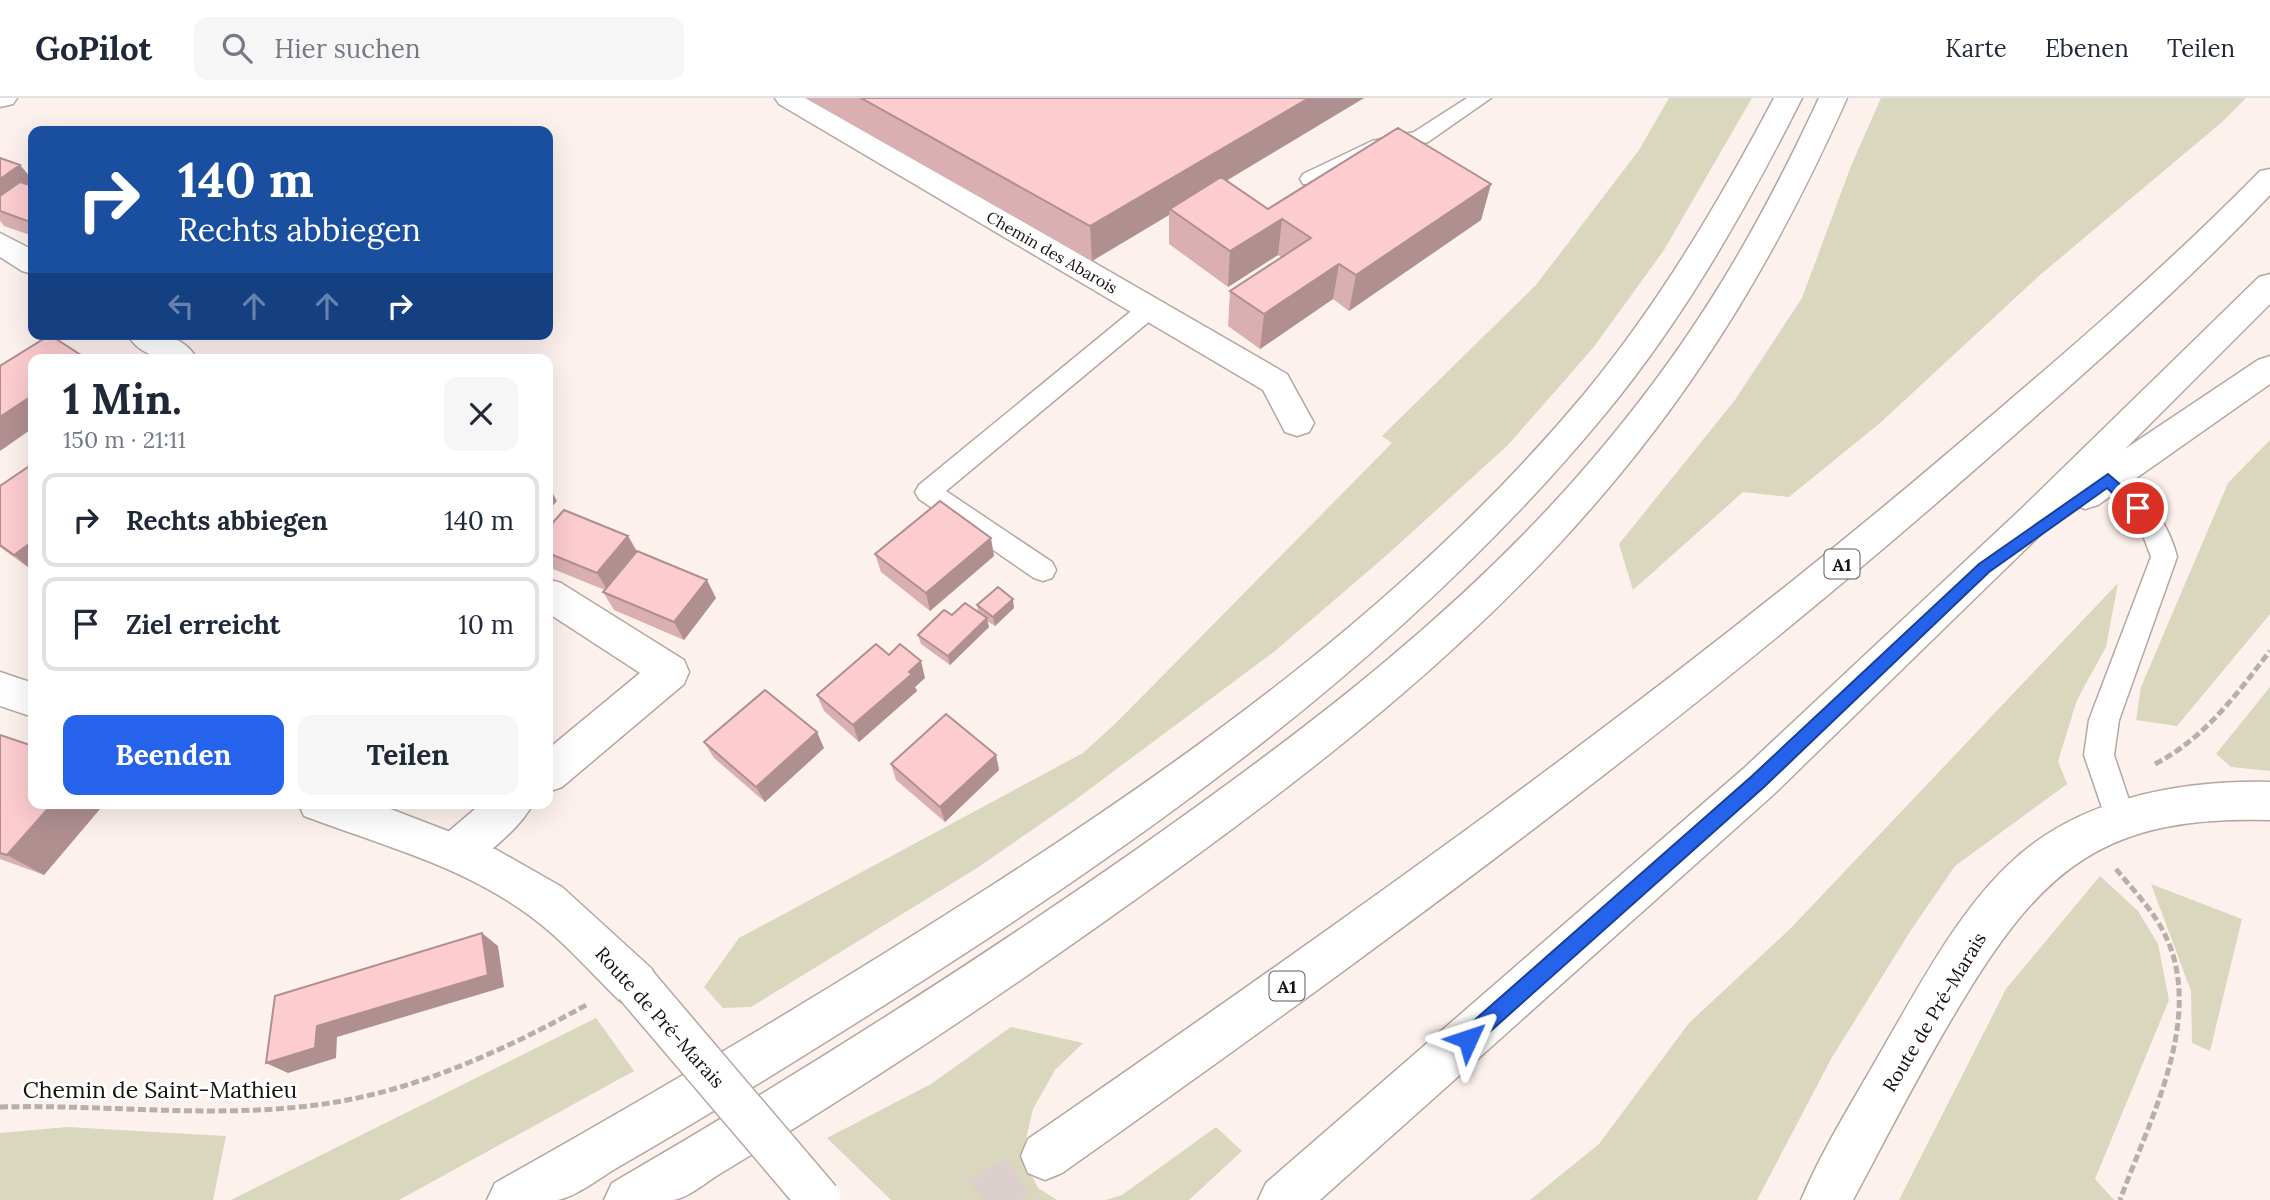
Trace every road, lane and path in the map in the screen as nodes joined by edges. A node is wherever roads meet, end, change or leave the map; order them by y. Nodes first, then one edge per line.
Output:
1 (789, 98) edge
2 (1481, 98) edge
3 (1788, 98) edge
4 (1833, 98) edge
5 (2265, 178) edge
6 (1311, 179) edge
7 (0, 243) edge
8 (28, 261) edge
9 (2270, 285) edge
10 (1149, 309) junction
11 (152, 340) edge
12 (173, 354) edge
13 (2270, 368) edge
14 (1297, 423) dead end
15 (2108, 480) junction
16 (1984, 568) junction
17 (1043, 570) dead end
18 (553, 597) edge
19 (2270, 651) edge
20 (0, 690) edge
21 (28, 698) edge
22 (553, 770) edge
23 (2270, 800) edge
24 (336, 809) edge
25 (505, 809) edge
26 (2107, 825) junction
27 (456, 852) junction
28 (633, 982) junction
29 (0, 1107) edge
30 (1045, 1156) tunnel mouth
31 (512, 1200) edge
32 (629, 1200) edge
33 (819, 1200) edge
34 (1283, 1200) edge
35 (1826, 1200) edge
36 (2120, 1200) edge

1 - 10 main road, Chemin des Abarois
2 - 6 lane
3 - 31 main road
4 - 32 main road
5 - 30 main road, A1
7 - 8 main road
9 - 16 main road
10 - 14 main road, Chemin des Abarois
10 - 17 lane
11 - 12 main road
13 - 15 main road
15 - 16 main road
15 - 26 lane
16 - 34 main road
18 - 22 main road
19 - 26 path
20 - 21 main road
23 - 26 main road, Route de Pré-Marais
24 - 27 main road, Route de Pré-Marais
25 - 27 main road
26 - 35 main road, Route de Pré-Marais
26 - 36 path
27 - 28 main road, Route de Pré-Marais
28 - 29 path, Chemin de Saint-Mathieu
28 - 33 main road, Route de Pré-Marais, bridge

